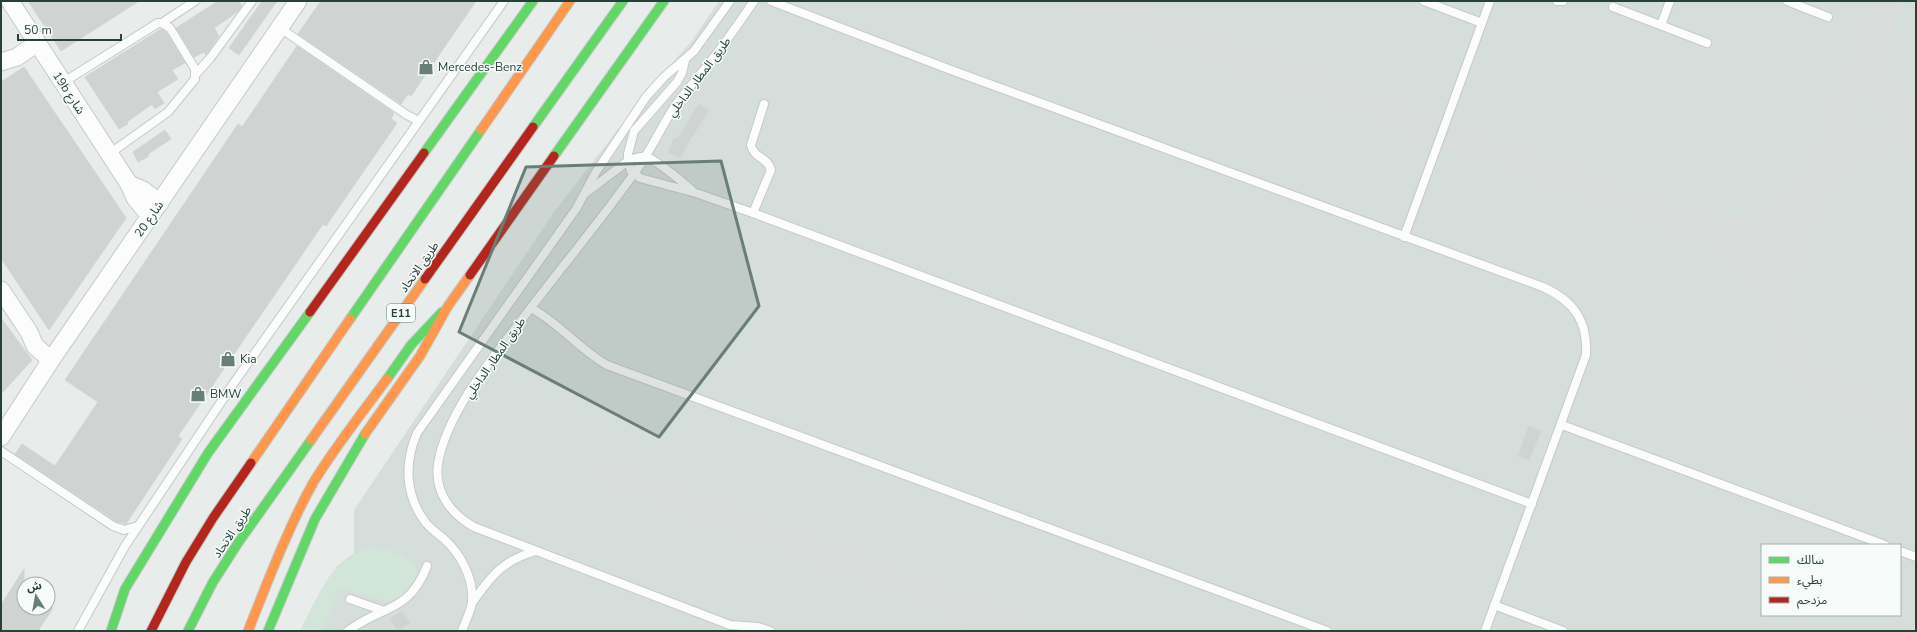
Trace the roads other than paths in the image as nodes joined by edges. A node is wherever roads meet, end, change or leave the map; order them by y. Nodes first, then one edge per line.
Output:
1 (10, 1) edge
2 (195, 1) edge
3 (252, 1) edge
4 (298, 1) edge
5 (504, 1) edge
6 (533, 1) edge
7 (570, 1) edge
8 (623, 1) edge
9 (664, 1) edge
10 (730, 1) edge
11 (754, 1) edge
12 (771, 1) edge
13 (1424, 1) edge
14 (1490, 1) edge
15 (1557, 1) edge
16 (1563, 1) edge
17 (1670, 1) edge
18 (1787, 1) edge
19 (1613, 7) dead end
20 (1828, 17) dead end
21 (162, 23) junction
22 (1482, 23) junction
23 (1661, 26) junction
24 (280, 28) junction
25 (33, 39) junction
26 (1707, 43) dead end
27 (685, 60) junction
28 (2, 61) edge
29 (196, 74) junction
30 (62, 83) junction
31 (764, 104) dead end
32 (419, 121) junction
33 (109, 154) junction
34 (646, 157) junction
35 (628, 161) junction
36 (634, 174) junction
37 (129, 184) junction
38 (696, 192) junction
39 (585, 194) junction
40 (160, 203) junction
41 (753, 213) junction
42 (150, 216) junction
43 (1404, 237) junction
44 (1, 290) edge
45 (448, 306) junction
46 (531, 308) junction
47 (55, 355) junction
48 (1562, 425) junction
49 (1, 438) edge
50 (1, 451) edge
51 (1532, 504) junction
52 (139, 526) junction
53 (1882, 544) edge
54 (536, 551) junction
55 (1901, 551) edge
56 (1916, 557) edge
57 (427, 566) dead end
58 (125, 589) junction
59 (350, 598) dead end
60 (472, 603) junction
61 (1494, 605) junction
62 (384, 611) junction
63 (730, 625) junction
64 (78, 631) edge
65 (101, 631) edge
66 (111, 631) edge
67 (151, 631) edge
68 (188, 631) edge
69 (248, 631) edge
70 (268, 631) edge
71 (348, 631) edge
72 (462, 631) edge
73 (738, 631) edge
74 (770, 631) edge
75 (1327, 631) edge
76 (1485, 631) edge
77 (1563, 631) edge

1 - 25 street, 19b شارع
2 - 21 lane
3 - 29 lane
4 - 24 street, شارع 20
5 - 32 lane
6 - 58 main road
7 - 67 main road, طريق الاتحاد
8 - 68 main road, طريق الاتحاد / E11
9 - 45 main road
10 - 27 lane, طريق المطار الداخلي
11 - 34 lane, طريق المطار الداخلي
12 - 43 lane
13 - 22 lane
14 - 22 lane
15 - 16 lane
17 - 23 lane
18 - 20 lane
19 - 23 lane
21 - 29 lane
21 - 30 lane
22 - 43 lane
23 - 26 lane
24 - 32 lane
24 - 40 street, شارع 20
25 - 28 street
25 - 30 street, 19b شارع
27 - 35 lane
27 - 39 lane, طريق المطار الداخلي
29 - 33 lane
30 - 33 street, 19b شارع
31 - 41 lane
32 - 52 lane
33 - 37 street, 19b شارع
34 - 35 lane
34 - 36 lane, طريق المطار الداخلي
34 - 38 lane
35 - 36 lane
35 - 39 lane
36 - 38 lane
36 - 46 lane, طريق المطار الداخلي
37 - 40 street, 19b شارع
37 - 42 street, 19b شارع
38 - 41 lane
39 - 60 lane, طريق المطار الداخلي
40 - 42 street, شارع 20
41 - 51 lane
42 - 47 street, شارع 20
43 - 48 lane
44 - 47 street
45 - 69 main road
45 - 70 main road
46 - 54 lane, طريق المطار الداخلي
46 - 75 lane
47 - 49 street, شارع 20
48 - 51 lane
48 - 53 lane
50 - 52 lane
51 - 61 lane
52 - 64 lane
54 - 60 lane
54 - 63 lane, طريق المطار الداخلي
55 - 56 lane
57 - 62 lane
58 - 65 main road
58 - 66 main road
59 - 62 lane
60 - 72 lane, طريق المطار الداخلي
61 - 76 lane
61 - 77 lane
62 - 71 lane
63 - 73 lane
63 - 74 lane, طريق المطار الداخلي

